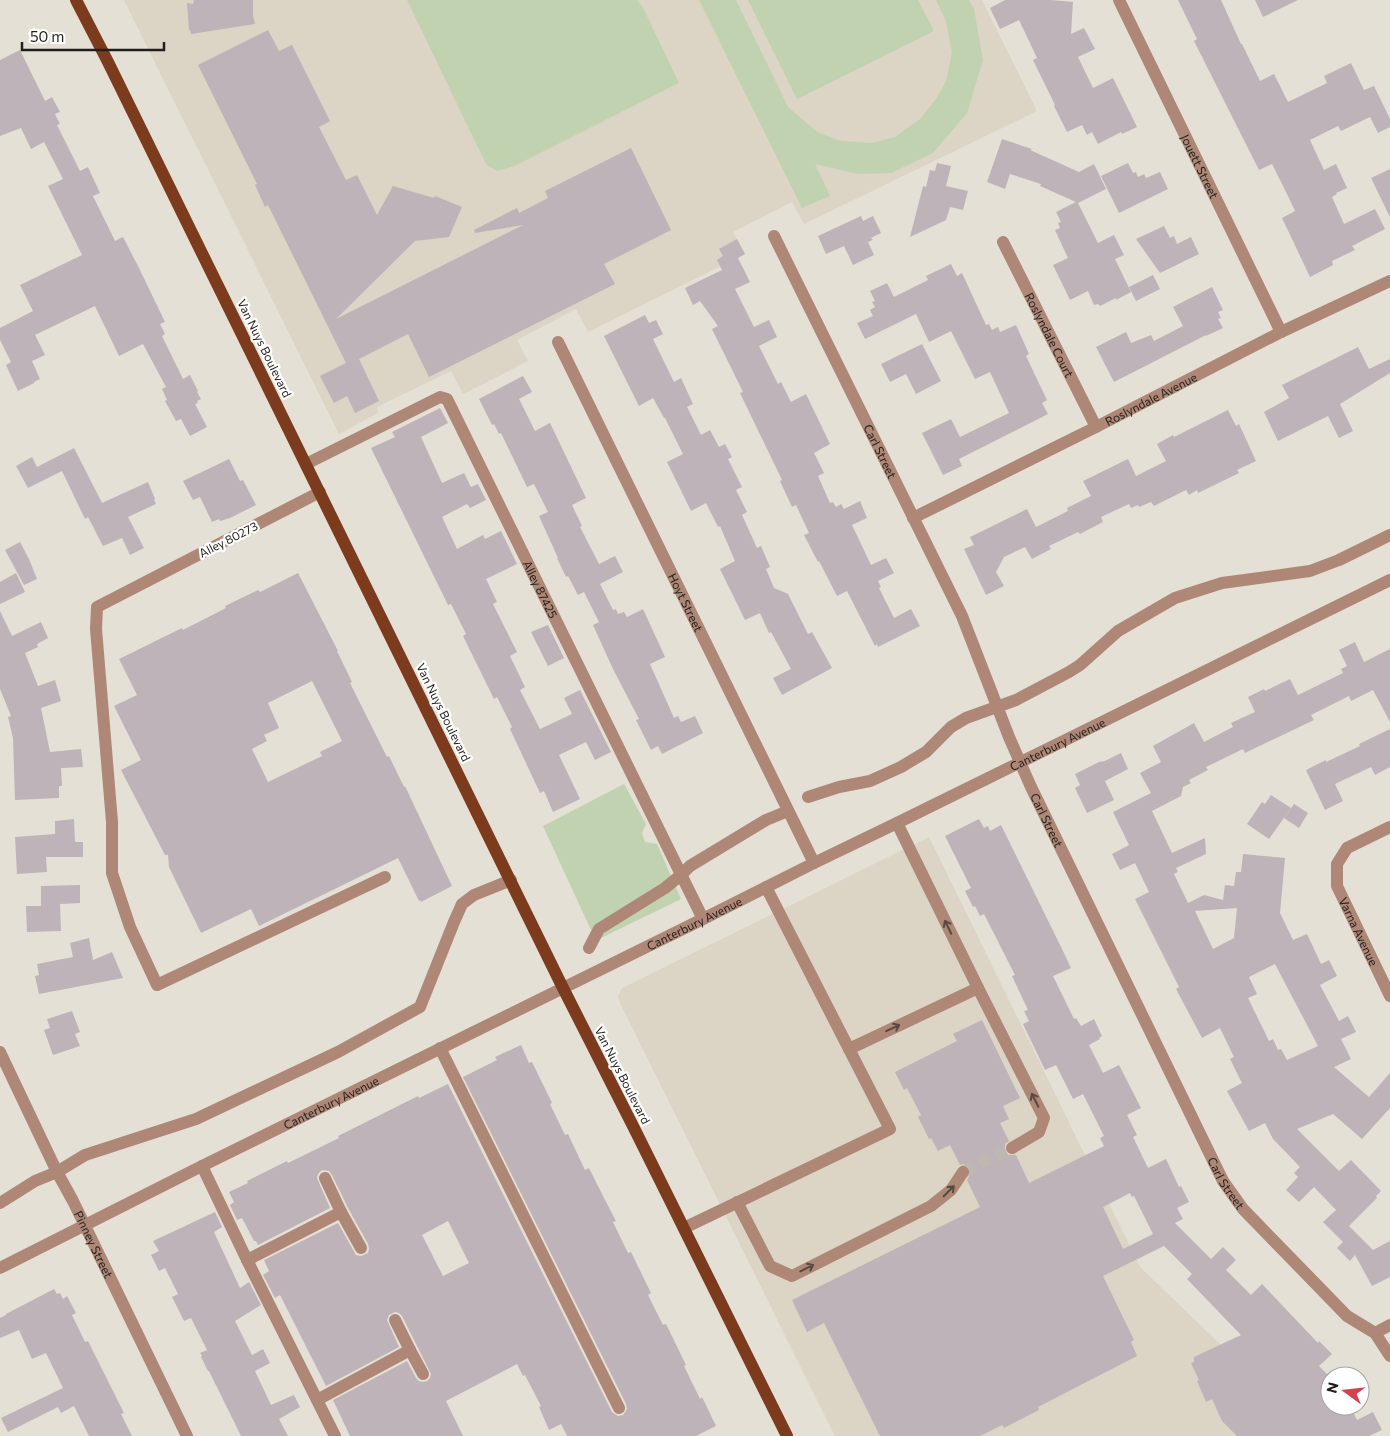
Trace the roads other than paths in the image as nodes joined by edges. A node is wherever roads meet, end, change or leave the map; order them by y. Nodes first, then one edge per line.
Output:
1 (76, 0) edge
2 (1119, 0) edge
3 (774, 236) dead end
4 (1003, 242) dead end
5 (1390, 281) edge
6 (1281, 332) junction
7 (558, 342) dead end
8 (1096, 427) junction
9 (306, 464) junction
10 (320, 492) junction
11 (913, 518) junction
12 (1390, 535) edge
13 (1390, 580) edge
14 (997, 706) junction
15 (1020, 762) junction
16 (808, 797) dead end
17 (788, 811) junction
18 (897, 823) junction
19 (1390, 827) edge
20 (814, 863) junction
21 (681, 875) junction
22 (385, 878) dead end
23 (511, 880) junction
24 (766, 887) junction
25 (703, 919) junction
26 (589, 948) dead end
27 (563, 988) junction
28 (978, 988) junction
29 (1390, 996) edge
30 (440, 1048) junction
31 (849, 1049) junction
32 (0, 1052) edge
33 (1012, 1148) tunnel mouth
34 (202, 1166) junction
35 (57, 1172) junction
36 (964, 1172) tunnel mouth
37 (325, 1178) dead end
38 (737, 1202) junction
39 (0, 1204) edge
40 (341, 1212) junction
41 (84, 1226) junction
42 (684, 1228) junction
43 (361, 1248) dead end
44 (247, 1260) junction
45 (0, 1268) edge
46 (395, 1320) dead end
47 (1390, 1325) edge
48 (1375, 1333) junction
49 (410, 1350) junction
50 (1390, 1356) edge
51 (423, 1374) dead end
52 (317, 1400) junction
53 (619, 1408) dead end
54 (187, 1436) edge
55 (335, 1436) edge
56 (787, 1436) edge

1 - 9 main road, Van Nuys Boulevard
2 - 6 street, Jouett Street
3 - 11 street, Carl Street
4 - 8 street, Roslyndale Court
5 - 6 street, Roslyndale Avenue
6 - 8 street, Roslyndale Avenue
7 - 17 street, Hoyt Street
8 - 11 street, Roslyndale Avenue
9 - 10 main road, Van Nuys Boulevard
9 - 21 street, Alley 87425
10 - 22 street, Alley 80273
10 - 23 main road, Van Nuys Boulevard
11 - 14 street, Carl Street
12 - 14 street
13 - 15 street, Canterbury Avenue
14 - 15 street, Carl Street
14 - 16 street
15 - 18 street, Canterbury Avenue
15 - 48 street, Carl Street
17 - 20 street, Hoyt Street
17 - 21 street
18 - 20 street, Canterbury Avenue
28 -> 18 street
19 - 29 street, Varna Avenue
20 - 24 street, Canterbury Avenue
21 - 25 street, Alley 87425
21 - 26 street
23 - 27 main road, Van Nuys Boulevard
23 - 35 street
24 - 25 street, Canterbury Avenue
24 - 31 street
25 - 27 street, Canterbury Avenue
27 - 30 street, Canterbury Avenue
27 - 42 main road, Van Nuys Boulevard
31 -> 28 street
33 -> 28 street
30 - 34 street, Canterbury Avenue
30 - 53 street
31 - 38 street
32 - 35 street, Pinney Street
34 - 41 street, Canterbury Avenue
34 - 44 street
35 - 39 street
35 - 41 street, Pinney Street
38 -> 36 street
37 - 40 street
38 - 42 street
40 - 43 street
40 - 44 street
41 - 45 street, Canterbury Avenue
41 - 54 street, Pinney Street
42 - 56 main road, Van Nuys Boulevard
44 - 52 street
46 - 49 street
47 - 48 street
48 - 50 street, Carl Street
49 - 51 street
49 - 52 street
52 - 55 street

